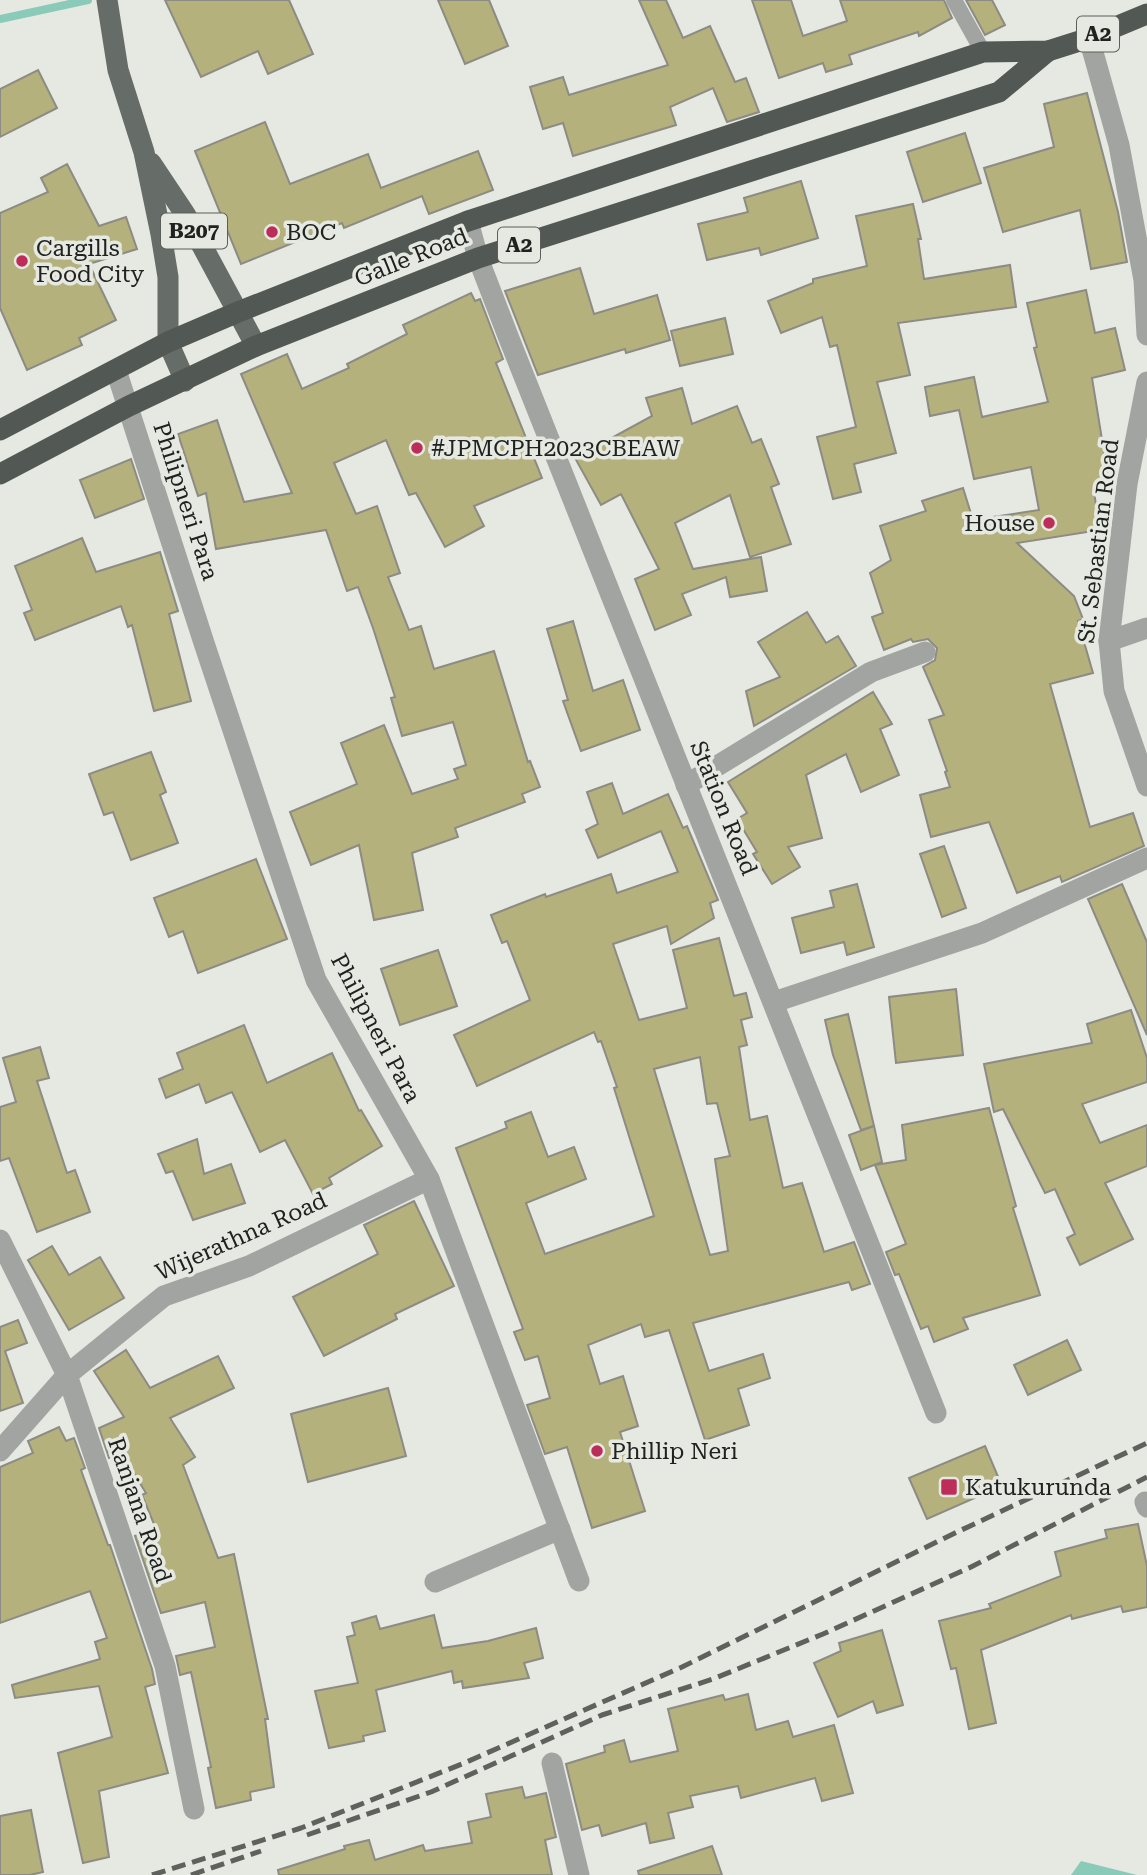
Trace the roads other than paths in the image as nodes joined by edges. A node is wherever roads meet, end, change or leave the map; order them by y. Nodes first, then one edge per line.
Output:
1 (954, 0) edge
2 (108, 8) edge
3 (1147, 14) edge
4 (1089, 38) junction
5 (1048, 51) junction
6 (983, 52) junction
7 (144, 152) junction
8 (468, 221) junction
9 (478, 258) junction
10 (237, 312) junction
11 (1147, 335) edge
12 (168, 342) junction
13 (256, 346) junction
14 (116, 370) junction
15 (185, 381) junction
16 (1147, 382) edge
17 (129, 406) junction
18 (0, 430) edge
19 (0, 474) edge
20 (1147, 628) edge
21 (1109, 640) junction
22 (925, 652) dead end
23 (686, 785) junction
24 (1147, 786) edge
25 (1147, 858) edge
26 (774, 1002) junction
27 (429, 1179) junction
28 (0, 1240) edge
29 (67, 1375) junction
30 (936, 1413) dead end
31 (0, 1451) edge
32 (560, 1529) junction
33 (579, 1581) dead end
34 (435, 1582) dead end
35 (552, 1763) dead end
36 (194, 1809) dead end
37 (579, 1875) edge

1 - 6 lane
2 - 7 main road, B207
3 - 4 highway, Galle Road / A2
4 - 5 highway, Galle Road / A2
4 - 11 street
5 - 6 highway, Galle Road / A2
5 - 9 highway, Galle Road / A2
6 - 8 highway, Galle Road / A2
7 - 10 main road, B207
7 - 12 main road, B207
8 - 9 street, Station Road
8 - 10 highway, Galle Road / A2
9 - 13 highway, Galle Road / A2
9 - 23 street, Station Road
10 - 12 highway, Galle Road / A2
10 - 13 main road
12 - 14 highway, Galle Road / A2
12 - 15 main road
13 - 15 highway, Galle Road / A2
14 - 17 street, Philipneri Para
14 - 18 highway, Galle Road / A2
15 - 17 highway, Galle Road / A2
16 - 21 street, St. Sebastian Road
17 - 19 highway, Galle Road / A2
17 - 27 street, Philipneri Para
20 - 21 street
21 - 24 street, St. Sebastian Road
22 - 23 street
23 - 26 street, Station Road
25 - 26 street
26 - 30 street, Station Road
27 - 29 street, Wijerathna Road
27 - 32 street, Philipneri Para
28 - 29 street, Ranjana Road
29 - 31 street, Wijerathna Road
29 - 36 street, Ranjana Road
32 - 33 street, Philipneri Para
32 - 34 street
35 - 37 street

